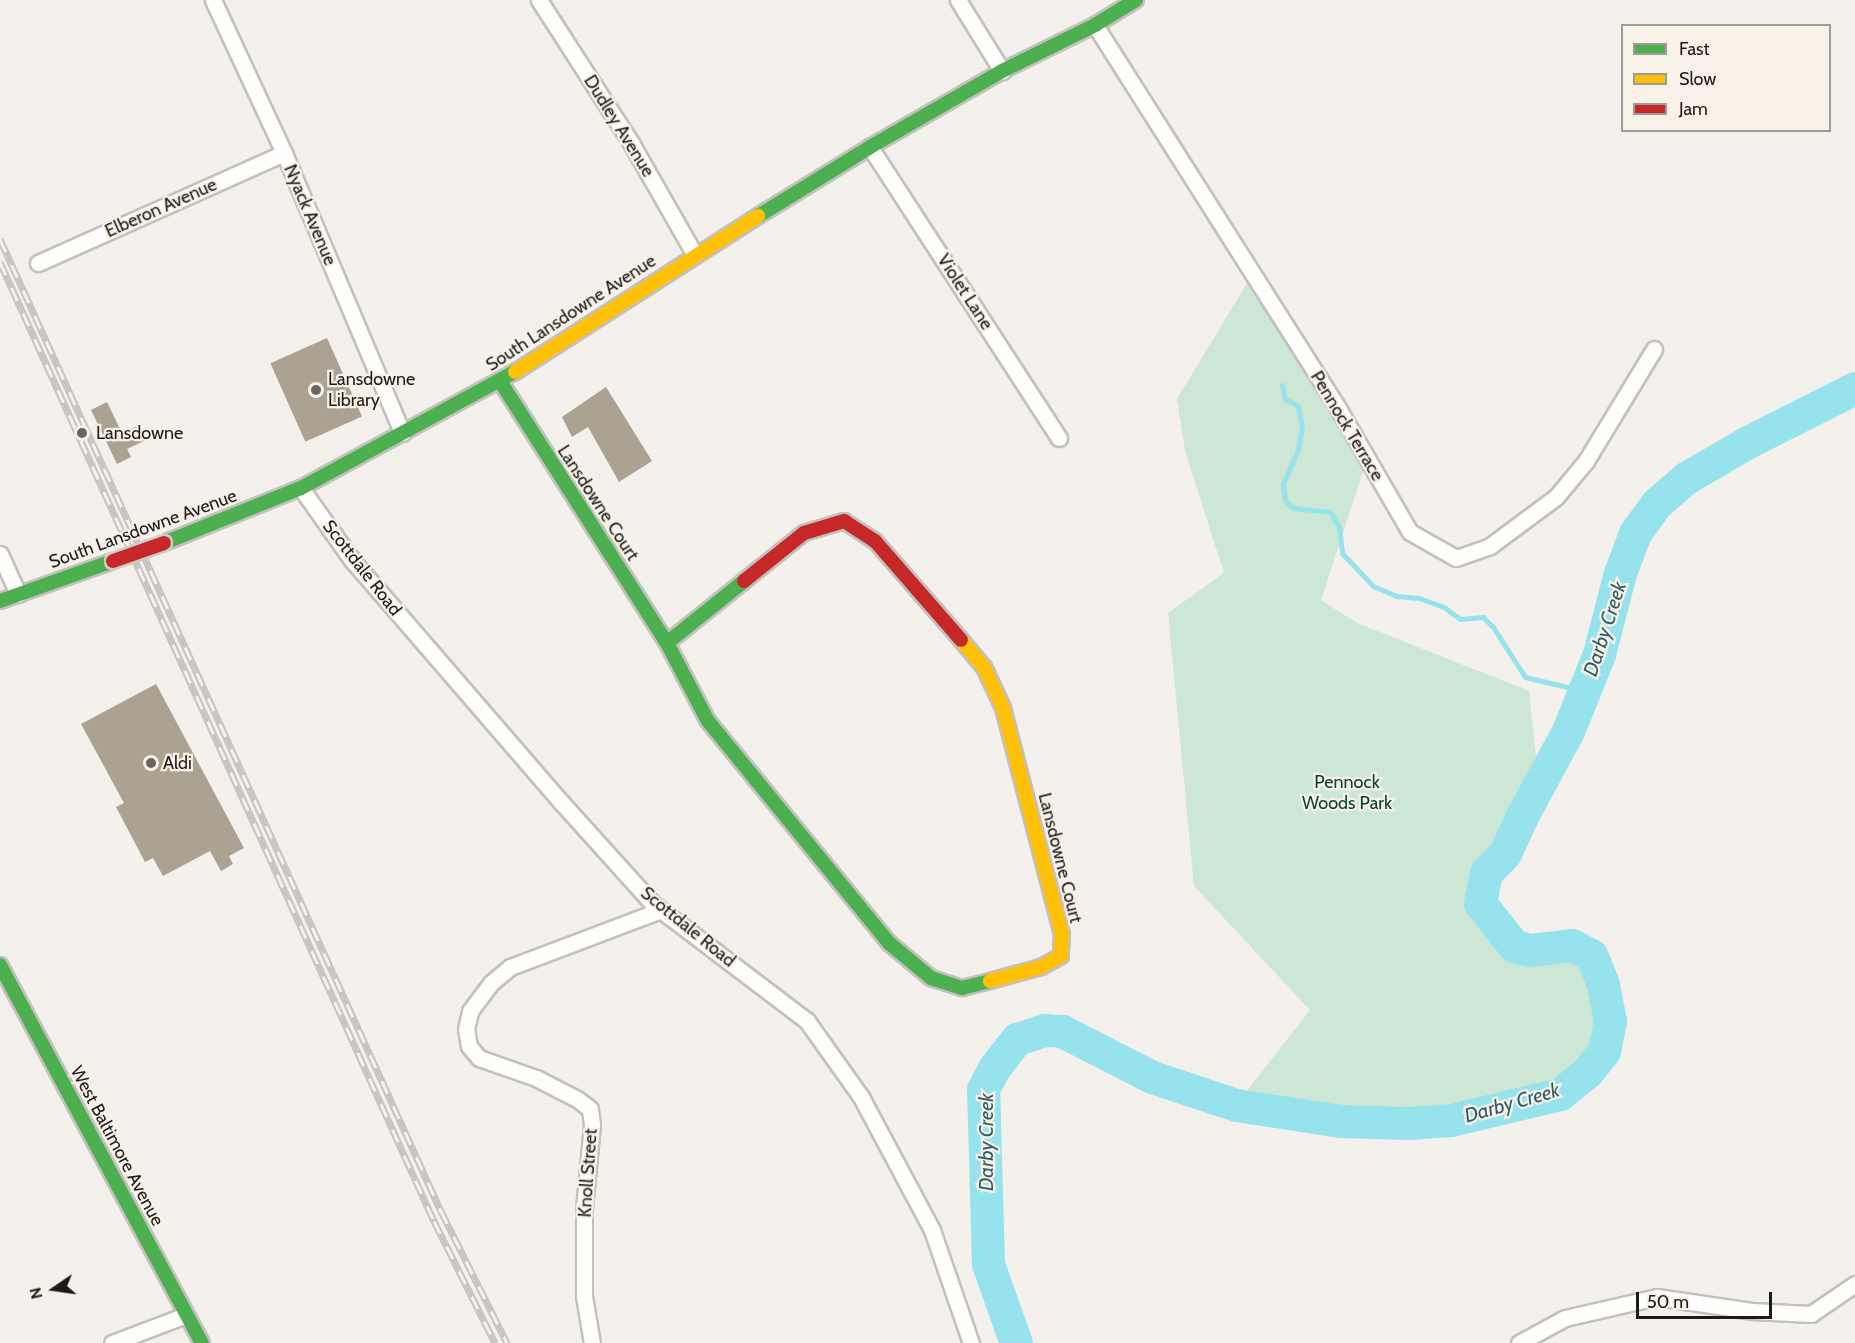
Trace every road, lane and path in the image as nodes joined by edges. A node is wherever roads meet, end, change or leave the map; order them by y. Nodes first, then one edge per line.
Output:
1 (213, 0) edge
2 (539, 0) edge
3 (958, 0) edge
4 (1136, 0) edge
5 (1095, 25) junction
6 (1002, 71) junction
7 (870, 147) junction
8 (284, 153) junction
9 (695, 255) junction
10 (38, 263) dead end
11 (1654, 349) dead end
12 (500, 381) junction
13 (402, 433) junction
14 (1059, 438) dead end
15 (301, 488) junction
16 (0, 554) edge
17 (18, 594) junction
18 (0, 601) edge
19 (667, 644) junction
20 (661, 910) junction
21 (0, 965) edge
22 (5, 986) edge
23 (1855, 1284) edge
24 (186, 1315) junction
25 (112, 1343) edge
26 (202, 1343) edge
27 (592, 1343) edge
28 (971, 1343) edge
29 (1519, 1343) edge

1 - 8 street, Nyack Avenue
2 - 9 street, Dudley Avenue
3 - 6 street
4 - 5 main road, South Lansdowne Avenue
5 - 6 main road, South Lansdowne Avenue
5 - 11 street, Pennock Terrace
6 - 7 main road, South Lansdowne Avenue
7 - 9 main road, South Lansdowne Avenue
7 - 14 street, Violet Lane
8 - 10 street, Elberon Avenue
8 - 13 street, Nyack Avenue
9 - 12 main road, South Lansdowne Avenue
12 - 13 main road, South Lansdowne Avenue
12 - 19 main road, Lansdowne Court
13 - 15 main road, South Lansdowne Avenue
15 - 17 main road, South Lansdowne Avenue, bridge
15 - 20 street, Scottdale Road
16 - 17 street
17 - 18 main road, South Lansdowne Avenue
19 - 19 main road, Lansdowne Court
20 - 27 street, Knoll Street
20 - 28 street, Scottdale Road
21 - 22 main road, West Baltimore Avenue
22 - 24 main road, West Baltimore Avenue
23 - 29 street
24 - 25 street
24 - 26 main road, West Baltimore Avenue

